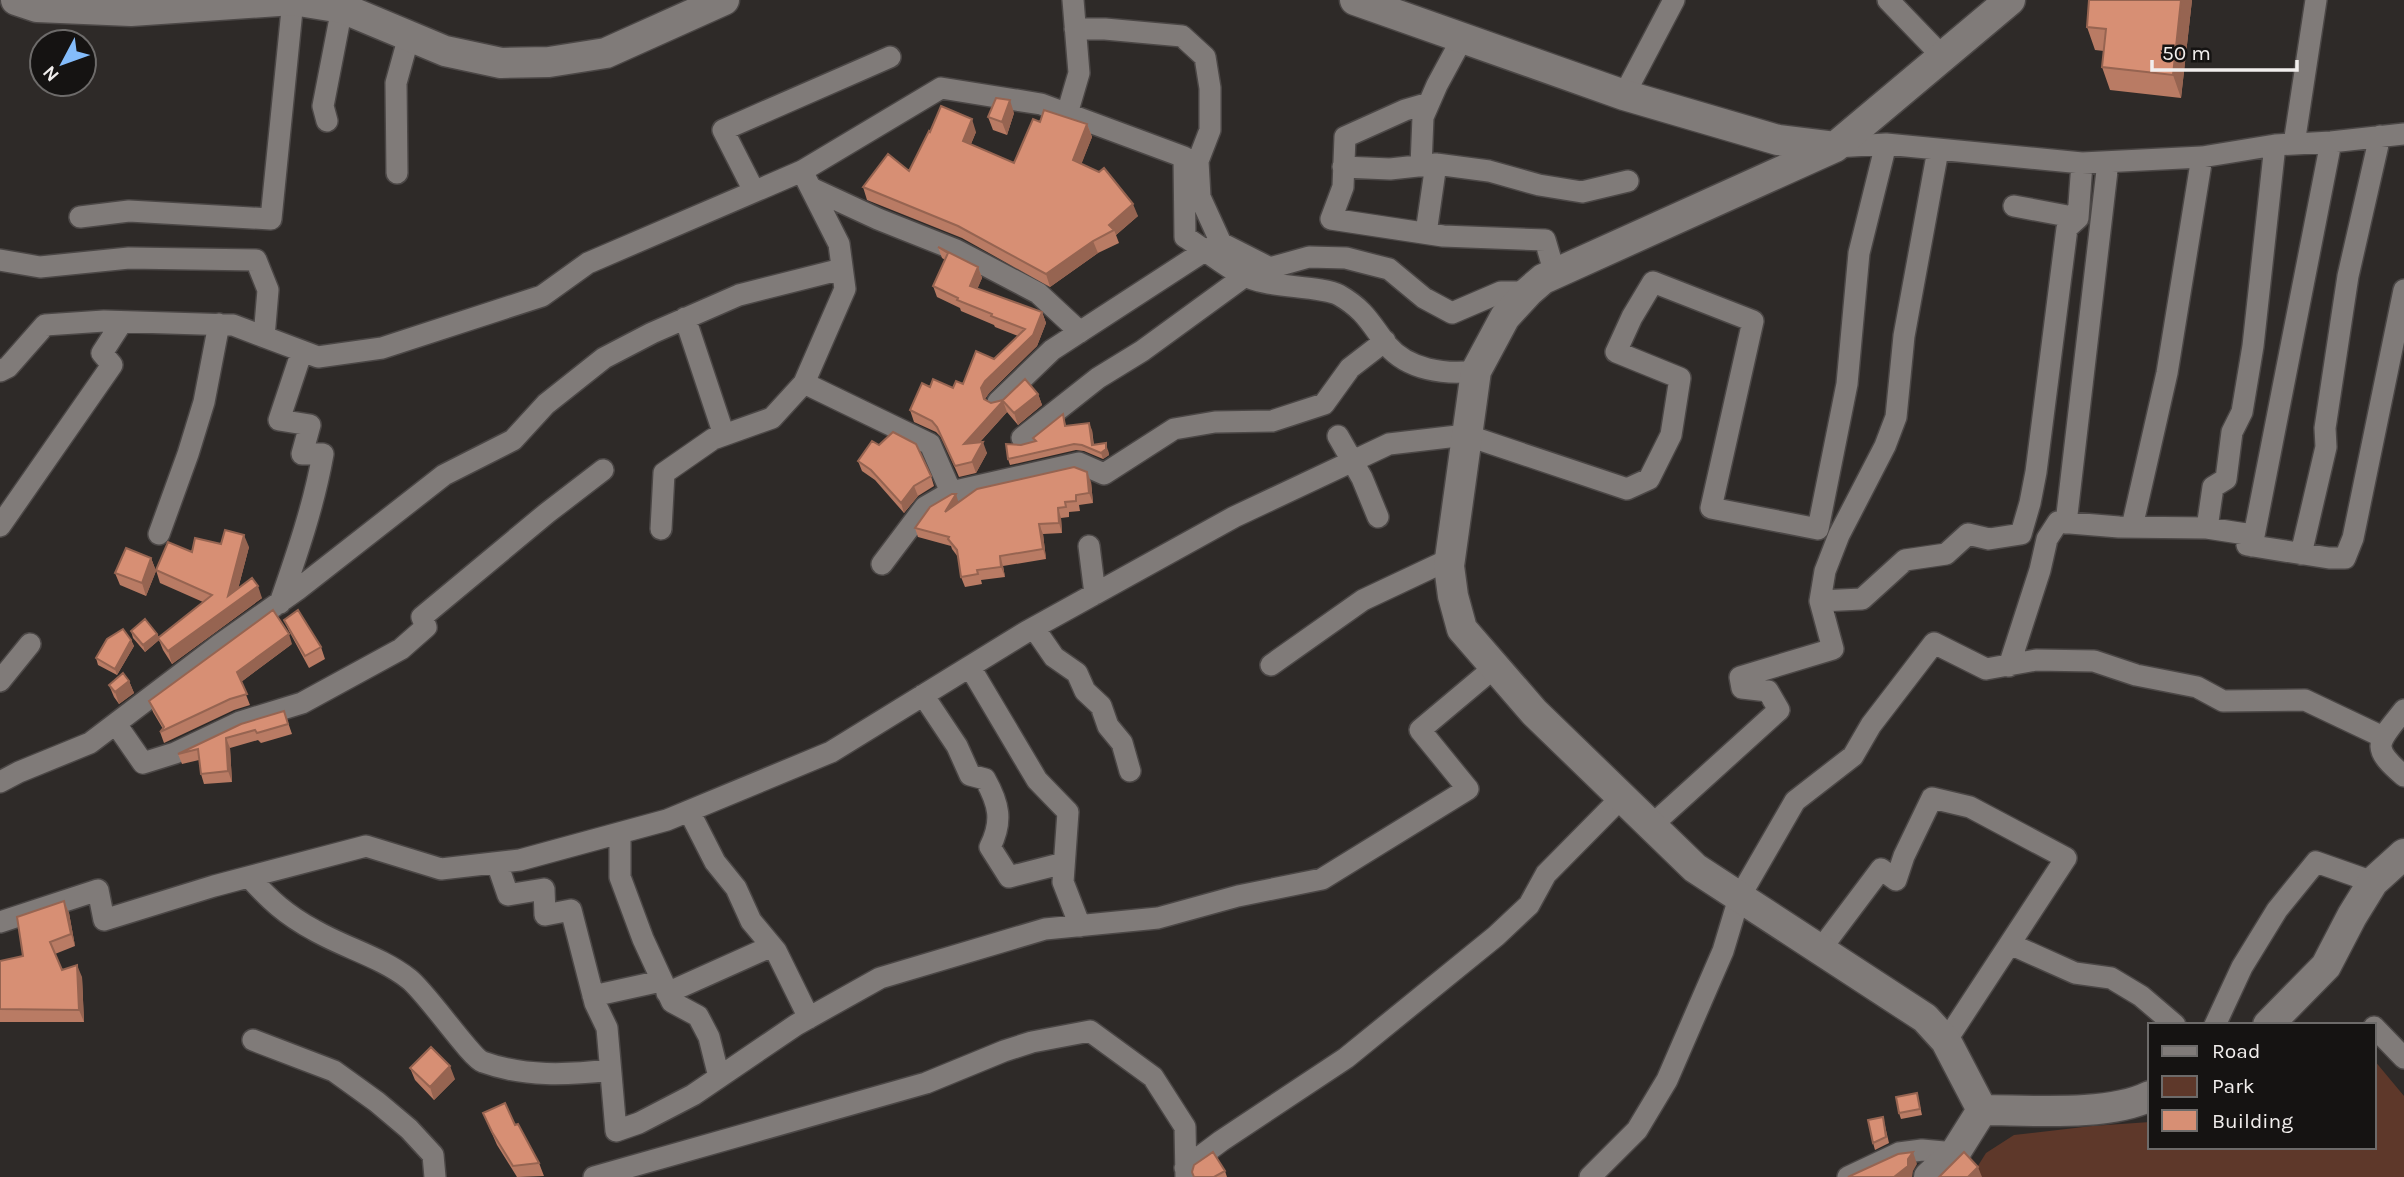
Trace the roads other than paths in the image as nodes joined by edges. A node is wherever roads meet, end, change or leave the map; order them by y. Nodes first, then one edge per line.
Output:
1 (16, 0) edge
2 (293, 0) edge
3 (724, 0) edge
4 (1073, 0) edge
5 (1355, 0) edge
6 (1674, 0) edge
7 (1888, 0) edge
8 (2010, 0) edge
9 (2316, 0) edge
10 (342, 8) junction
11 (1075, 29) junction
12 (409, 36) junction
13 (1463, 37) junction
14 (890, 57) dead end
15 (1942, 57) junction
16 (1624, 95) junction
17 (1429, 103) junction
18 (1067, 114) junction
19 (327, 121) dead end
20 (2404, 134) edge
21 (2379, 136) junction
22 (2331, 142) junction
23 (1886, 144) junction
24 (2285, 144) junction
25 (1835, 147) junction
26 (1938, 150) junction
27 (2202, 157) junction
28 (2108, 162) junction
29 (2082, 163) junction
30 (1428, 165) junction
31 (1343, 167) junction
32 (397, 173) dead end
33 (806, 180) junction
34 (1628, 181) dead end
35 (754, 191) junction
36 (2014, 206) dead end
37 (80, 217) dead end
38 (2078, 218) junction
39 (1426, 233) junction
40 (1213, 246) junction
41 (0, 260) edge
42 (842, 269) junction
43 (1555, 274) junction
44 (1245, 276) junction
45 (2404, 290) edge
46 (1528, 292) junction
47 (685, 318) junction
48 (122, 321) junction
49 (219, 324) junction
50 (1080, 332) junction
51 (264, 337) junction
52 (1385, 341) junction
53 (302, 351) junction
54 (0, 371) edge
55 (1476, 371) junction
56 (804, 383) junction
57 (998, 402) edge
58 (724, 435) junction
59 (1466, 435) junction
60 (1338, 436) dead end
61 (1022, 438) dead end
62 (1352, 461) junction
63 (603, 470) dead end
64 (951, 492) junction
65 (1378, 517) dead end
66 (2066, 523) junction
67 (0, 526) edge
68 (2132, 527) junction
69 (2207, 528) junction
70 (661, 529) dead end
71 (159, 534) dead end
72 (1089, 546) dead end
73 (2252, 546) junction
74 (2301, 554) junction
75 (1450, 559) junction
76 (882, 564) dead end
77 (1096, 594) junction
78 (1820, 601) junction
79 (280, 603) junction
80 (1034, 628) junction
81 (30, 644) dead end
82 (1271, 664) dead end
83 (2009, 666) junction
84 (970, 667) junction
85 (1495, 667) junction
86 (0, 681) edge
87 (923, 695) junction
88 (2403, 713) edge
89 (116, 724) junction
90 (2383, 737) junction
91 (1130, 771) dead end
92 (2404, 776) edge
93 (0, 782) edge
94 (1622, 797) junction
95 (689, 811) junction
96 (1651, 826) junction
97 (620, 833) junction
98 (2404, 853) edge
99 (497, 863) junction
100 (1064, 863) junction
101 (249, 877) junction
102 (2373, 882) junction
103 (1739, 898) junction
104 (0, 922) edge
105 (1080, 926) junction
106 (2010, 944) junction
107 (772, 946) junction
108 (1820, 950) junction
109 (664, 987) junction
110 (593, 996) junction
111 (810, 1018) junction
112 (2173, 1023) edge
113 (2217, 1023) edge
114 (2280, 1023) edge
115 (2376, 1029) edge
116 (253, 1040) dead end
117 (1946, 1041) junction
118 (2404, 1058) edge
119 (610, 1070) junction
120 (719, 1077) junction
121 (2148, 1097) edge
122 (1982, 1110) junction
123 (1955, 1153) junction
124 (1614, 1168) edge
125 (1185, 1172) edge
126 (435, 1177) edge
127 (594, 1177) edge
128 (1590, 1177) edge
129 (1848, 1177) edge
130 (1929, 1177) edge

1 - 2 street
2 - 10 street
2 - 37 street
3 - 12 street
4 - 11 street
5 - 13 street
6 - 16 street
7 - 15 street
8 - 15 street
9 - 24 street
10 - 12 street
10 - 19 street
11 - 18 street
11 - 40 street
12 - 32 street
13 - 16 street
13 - 17 street
14 - 35 street
15 - 25 street
16 - 25 street
17 - 30 street
17 - 31 street
18 - 33 street
18 - 40 street
20 - 21 street
21 - 22 street
21 - 74 street
22 - 24 street
22 - 73 street
23 - 25 street
23 - 26 street
23 - 59 street
24 - 27 street
24 - 69 street
25 - 43 street
26 - 29 street
26 - 78 street
27 - 28 street
27 - 68 street
28 - 29 street
28 - 66 street
29 - 38 street
30 - 31 street
30 - 34 street
30 - 39 street
31 - 39 street
33 - 35 street
33 - 42 street
33 - 50 street
35 - 53 street
36 - 38 street
38 - 78 street
39 - 43 street
40 - 44 street
40 - 46 street
40 - 50 street
41 - 51 street
42 - 47 street
42 - 56 street
43 - 46 street
44 - 52 street
44 - 61 street
45 - 74 street
46 - 55 street
47 - 58 street
47 - 79 street
48 - 49 street
48 - 54 street
48 - 67 street
49 - 51 street
49 - 71 street
50 - 57 street
51 - 53 street
52 - 55 street
52 - 64 street
53 - 79 street
55 - 59 street
56 - 58 street
56 - 64 street
58 - 70 street
59 - 62 street
59 - 75 street
60 - 62 street
62 - 65 street
62 - 77 street
63 - 89 street
64 - 76 street
66 - 68 street
66 - 83 street
68 - 69 street
69 - 73 street
72 - 77 street
73 - 74 street
75 - 82 street
75 - 85 street
77 - 80 street
78 - 96 street
79 - 89 street
80 - 84 street
80 - 91 street
81 - 86 street
83 - 90 street
83 - 103 street
84 - 87 street
84 - 100 street
85 - 94 street
85 - 105 street
87 - 95 street
87 - 100 street
88 - 90 street
89 - 93 street
90 - 92 street
94 - 96 street
94 - 125 street
95 - 97 street
95 - 107 street
96 - 103 street
97 - 99 street
97 - 109 street
98 - 102 street
99 - 101 street
99 - 110 street
100 - 105 street
101 - 104 street
101 - 119 street
102 - 113 street
102 - 114 street
103 - 108 street
103 - 124 street
105 - 111 street
106 - 108 street
106 - 112 street
106 - 117 street
107 - 109 street
107 - 111 street
108 - 117 street
109 - 110 street
109 - 120 street
110 - 119 street
111 - 120 street
115 - 118 street
116 - 126 street
117 - 122 street
119 - 120 street
121 - 122 street
122 - 123 street
123 - 129 street
123 - 130 street
124 - 128 street
125 - 127 street

